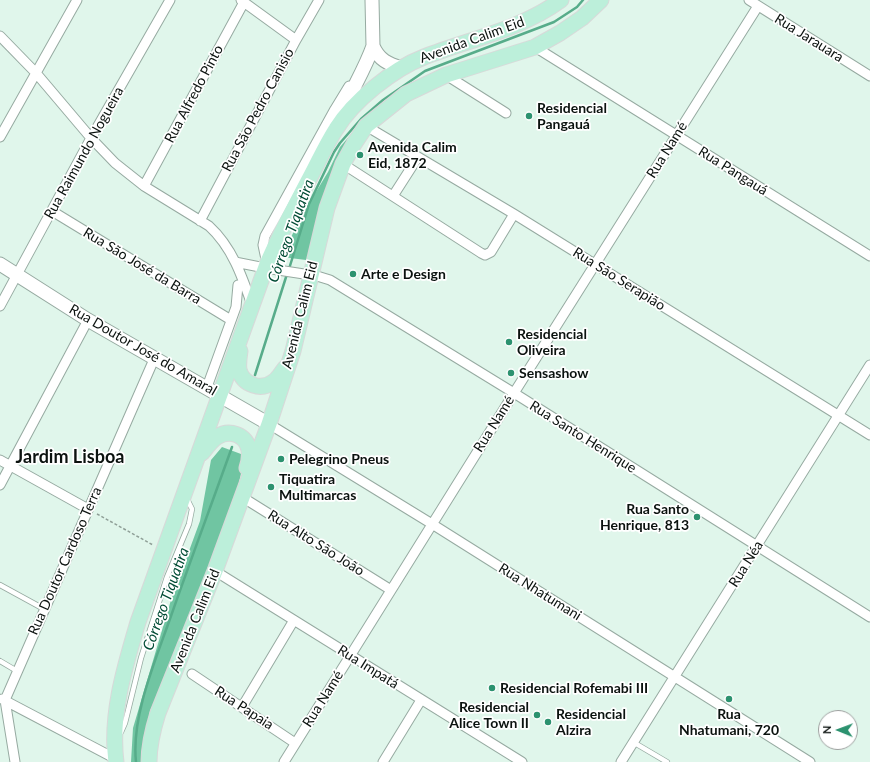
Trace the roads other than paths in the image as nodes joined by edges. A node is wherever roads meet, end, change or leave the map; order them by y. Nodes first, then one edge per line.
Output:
1 (77, 0) edge
2 (170, 0) edge
3 (319, 0) edge
4 (366, 0) edge
5 (372, 0) edge
6 (561, 0) edge
7 (601, 0) edge
8 (748, 0) edge
9 (242, 1) edge
10 (758, 6) junction
11 (372, 16) junction
12 (0, 36) edge
13 (296, 40) junction
14 (373, 46) junction
15 (535, 47) junction
16 (402, 68) junction
17 (362, 72) junction
18 (36, 73) junction
19 (446, 75) junction
20 (870, 76) edge
21 (506, 113) dead end
22 (366, 126) junction
23 (336, 128) junction
24 (677, 136) junction
25 (0, 137) edge
26 (91, 138) junction
27 (418, 157) junction
28 (343, 164) junction
29 (144, 186) junction
30 (392, 196) junction
31 (52, 211) junction
32 (514, 214) junction
33 (200, 221) junction
34 (870, 256) edge
35 (235, 262) junction
36 (0, 264) edge
37 (594, 264) junction
38 (271, 267) junction
39 (17, 274) junction
40 (306, 274) junction
41 (238, 285) dead end
42 (252, 305) junction
43 (0, 306) edge
44 (88, 320) junction
45 (238, 323) junction
46 (293, 352) junction
47 (155, 357) junction
48 (870, 365) edge
49 (213, 391) junction
50 (514, 393) junction
51 (838, 415) junction
52 (269, 424) junction
53 (870, 435) edge
54 (0, 460) edge
55 (195, 465) junction
56 (11, 466) junction
57 (0, 485) edge
58 (184, 494) junction
59 (242, 497) junction
60 (88, 509) junction
61 (432, 524) junction
62 (757, 546) junction
63 (215, 571) junction
64 (0, 585) edge
65 (391, 590) junction
66 (44, 609) junction
67 (870, 618) edge
68 (294, 620) junction
69 (350, 655) junction
70 (0, 662) edge
71 (17, 671) junction
72 (192, 674) dead end
73 (674, 676) junction
74 (2, 699) edge
75 (421, 700) junction
76 (242, 707) junction
77 (633, 742) junction
78 (295, 743) junction
79 (116, 756) edge
80 (15, 762) edge
81 (149, 762) edge
82 (284, 762) edge
83 (383, 762) edge
84 (522, 762) edge
85 (621, 762) edge
86 (667, 762) edge
87 (810, 762) edge

1 - 18 street
2 - 26 street, Rua Raimundo Nogueira
3 - 13 street, Rua São Pedro Canisio
4 - 11 street
5 - 11 street
6 - 16 main road, Avenida Calim Eid
7 - 15 main road, Avenida Calim Eid
8 - 10 street, Rua Jarauara
9 - 13 street
9 - 29 street, Rua Alfredo Pinto
10 - 20 street, Rua Jarauara
10 - 24 street, Rua Namé
11 - 14 street
12 - 18 street
13 - 33 street, Rua São Pedro Canisio
14 - 16 street
14 - 17 street
15 - 19 main road, Avenida Calim Eid
15 - 24 street, Rua Pangauá
16 - 23 main road, Avenida Calim Eid
17 - 23 street
17 - 38 street
18 - 25 street
18 - 26 street
19 - 21 street
19 - 22 main road, Avenida Calim Eid
22 - 27 street, Rua São Serapião
22 - 28 main road, Avenida Calim Eid
23 - 38 main road, Avenida Calim Eid
24 - 34 street, Rua Pangauá
24 - 37 street, Rua Namé
26 - 29 street
26 - 31 street, Rua Raimundo Nogueira
27 - 30 street
27 - 32 street, Rua São Serapião
28 - 30 street
28 - 40 main road, Avenida Calim Eid
29 - 33 street
30 - 32 street
31 - 39 street, Rua Raimundo Nogueira
31 - 45 street, Rua São José da Barra
32 - 37 street, Rua São Serapião
33 - 35 street
35 - 38 street, Rua Santo Henrique
35 - 42 street
36 - 39 street, Rua Doutor José do Amaral
37 - 50 street, Rua Namé
37 - 51 street, Rua São Serapião
38 - 40 street, Rua Santo Henrique
38 - 42 main road, Avenida Calim Eid
39 - 43 street, Rua Raimundo Nogueira
39 - 44 street, Rua Doutor José do Amaral
40 - 46 main road, Avenida Calim Eid
40 - 50 street, Rua Santo Henrique
41 - 45 street
42 - 45 main road, Avenida Calim Eid
44 - 47 street, Rua Doutor José do Amaral
44 - 56 street
45 - 46 main road
45 - 49 main road, Avenida Calim Eid
46 - 52 main road, Avenida Calim Eid
47 - 49 street, Rua Doutor José do Amaral
47 - 60 street, Rua Doutor Cardoso Terra
48 - 51 street, Rua Néa
49 - 52 street, Rua Doutor José do Amaral
49 - 55 main road, Avenida Calim Eid
50 - 61 street, Rua Namé
50 - 62 street, Rua Santo Henrique
51 - 53 street, Rua São Serapião
51 - 62 street, Rua Néa
52 - 59 main road, Avenida Calim Eid
52 - 61 street, Rua Nhatumani
54 - 56 street
55 - 58 main road, Avenida Calim Eid
55 - 59 main road
56 - 57 street
56 - 60 street
58 - 79 main road, Avenida Calim Eid
58 - 79 lane
59 - 63 main road, Avenida Calim Eid
59 - 65 street, Rua Alto São João
60 - 66 street, Rua Doutor Cardoso Terra
61 - 65 street, Rua Namé
61 - 73 street, Rua Nhatumani
62 - 67 street, Rua Santo Henrique
62 - 73 street, Rua Néa
63 - 68 street, Rua Impatá
63 - 81 main road, Avenida Calim Eid
64 - 66 lane
65 - 69 street, Rua Namé
66 - 71 street, Rua Doutor Cardoso Terra
68 - 69 street, Rua Impatá
68 - 76 street
69 - 75 street, Rua Impatá
69 - 78 street, Rua Namé
70 - 71 lane
71 - 74 street, Rua Doutor Cardoso Terra
72 - 76 street, Rua Papaia
73 - 77 street, Rua Néa
73 - 87 street, Rua Nhatumani
74 - 79 street
74 - 80 street
75 - 83 street
75 - 84 street, Rua Impatá
76 - 78 street, Rua Papaia
77 - 85 street, Rua Néa
77 - 86 lane
78 - 82 street, Rua Namé

